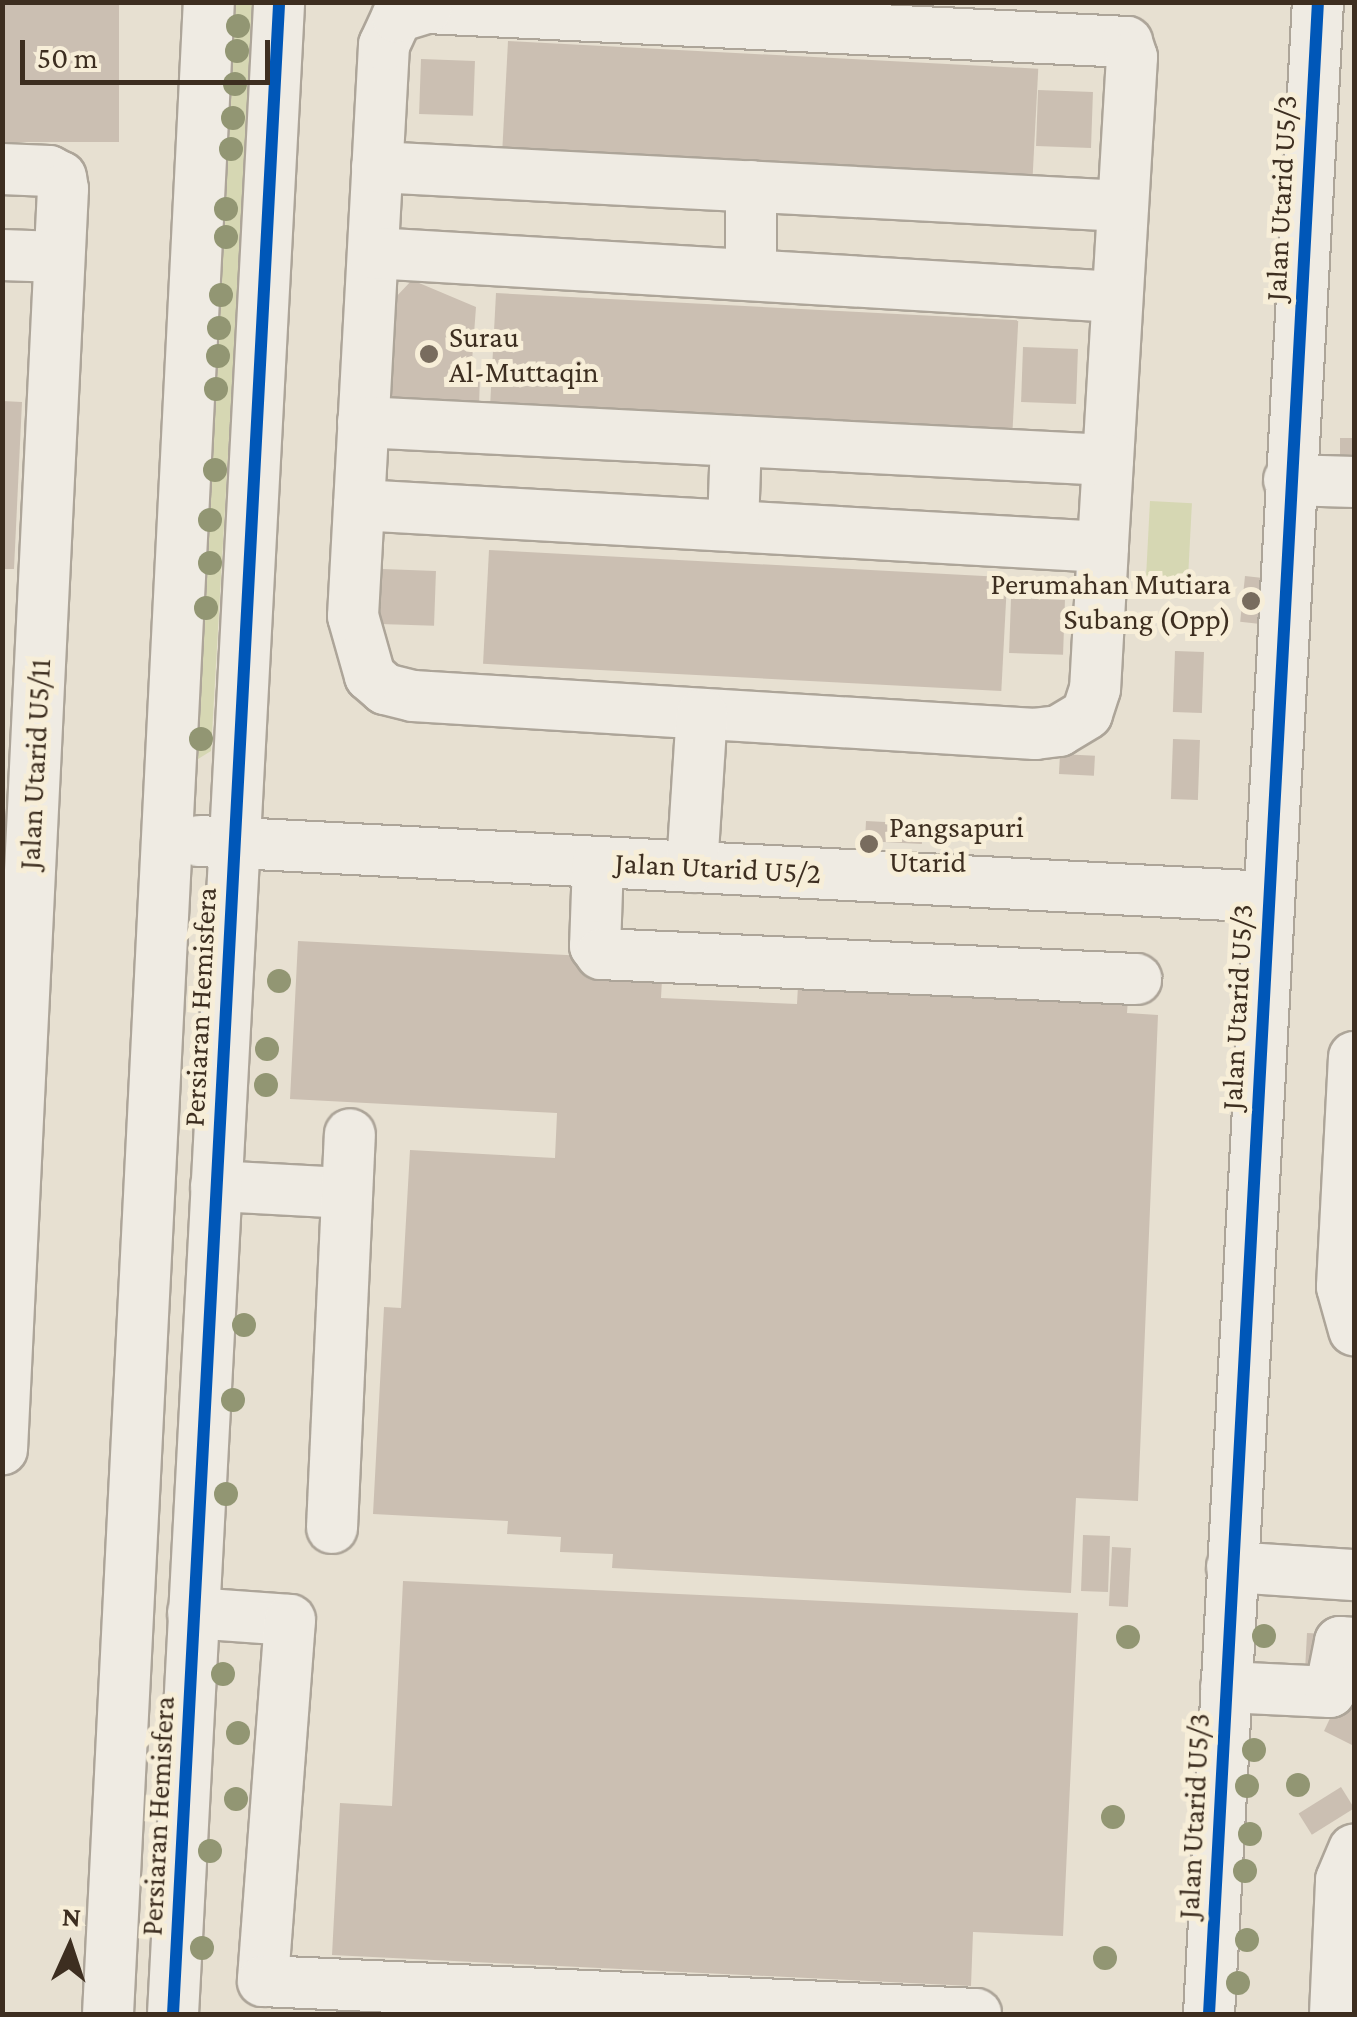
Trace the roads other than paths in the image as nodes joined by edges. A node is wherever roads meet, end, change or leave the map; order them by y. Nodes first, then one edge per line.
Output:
1 (209, 2) edge
2 (279, 2) edge
3 (1318, 2) edge
4 (377, 167) junction
5 (2, 168) edge
6 (752, 186) junction
7 (1123, 206) junction
8 (2, 254) edge
9 (373, 254) junction
10 (58, 258) junction
11 (751, 276) junction
12 (1118, 297) junction
13 (364, 422) junction
14 (736, 441) junction
15 (1108, 460) junction
16 (1289, 480) junction
17 (1354, 482) edge
18 (359, 505) junction
19 (733, 526) junction
20 (1103, 547) junction
21 (702, 714) junction
22 (168, 840) junction
23 (234, 843) junction
24 (598, 862) junction
25 (692, 867) junction
26 (1268, 897) junction
27 (14, 947) edge
28 (1136, 979) dead end
29 (1354, 1057) edge
30 (350, 1134) dead end
31 (216, 1186) junction
32 (346, 1193) junction
33 (1349, 1232) edge
34 (1354, 1330) edge
35 (2, 1450) edge
36 (332, 1528) dead end
37 (1232, 1567) junction
38 (1354, 1574) edge
39 (194, 1613) junction
40 (1354, 1643) edge
41 (1226, 1687) junction
42 (1354, 1850) edge
43 (108, 2014) edge
44 (173, 2014) edge
45 (976, 2014) edge
46 (1209, 2014) edge
47 (1335, 2014) edge

1 - 22 street, Persiaran Hemisfera
2 - 23 street, Persiaran Hemisfera
3 - 16 street, Jalan Utarid U5/3
4 - 6 street
4 - 7 street
4 - 9 street
5 - 10 street, Jalan Utarid U5/11
6 - 7 street
6 - 11 street
7 - 12 street
8 - 10 street
9 - 11 street
9 - 13 street
10 - 27 street, Jalan Utarid U5/11
11 - 12 street
12 - 15 street
13 - 14 street
13 - 18 street
14 - 15 street
14 - 19 street
15 - 20 street
16 - 17 street
16 - 26 street, Jalan Utarid U5/3
18 - 19 street
18 - 21 street
19 - 20 street
20 - 21 street
21 - 25 street
22 - 23 street, Jalan Utarid U5/2
22 - 43 street, Persiaran Hemisfera
23 - 24 street, Jalan Utarid U5/2
23 - 31 street, Persiaran Hemisfera
24 - 25 street, Jalan Utarid U5/2
24 - 28 street
25 - 26 street, Jalan Utarid U5/2
26 - 37 street, Jalan Utarid U5/3
27 - 35 street, Jalan Utarid U5/11
29 - 33 street
30 - 32 street
31 - 32 street
31 - 39 street, Persiaran Hemisfera
32 - 36 street
33 - 34 street
37 - 38 street
37 - 41 street, Jalan Utarid U5/3
39 - 44 street, Persiaran Hemisfera
39 - 45 street
40 - 41 street
41 - 46 street, Jalan Utarid U5/3
42 - 47 street

